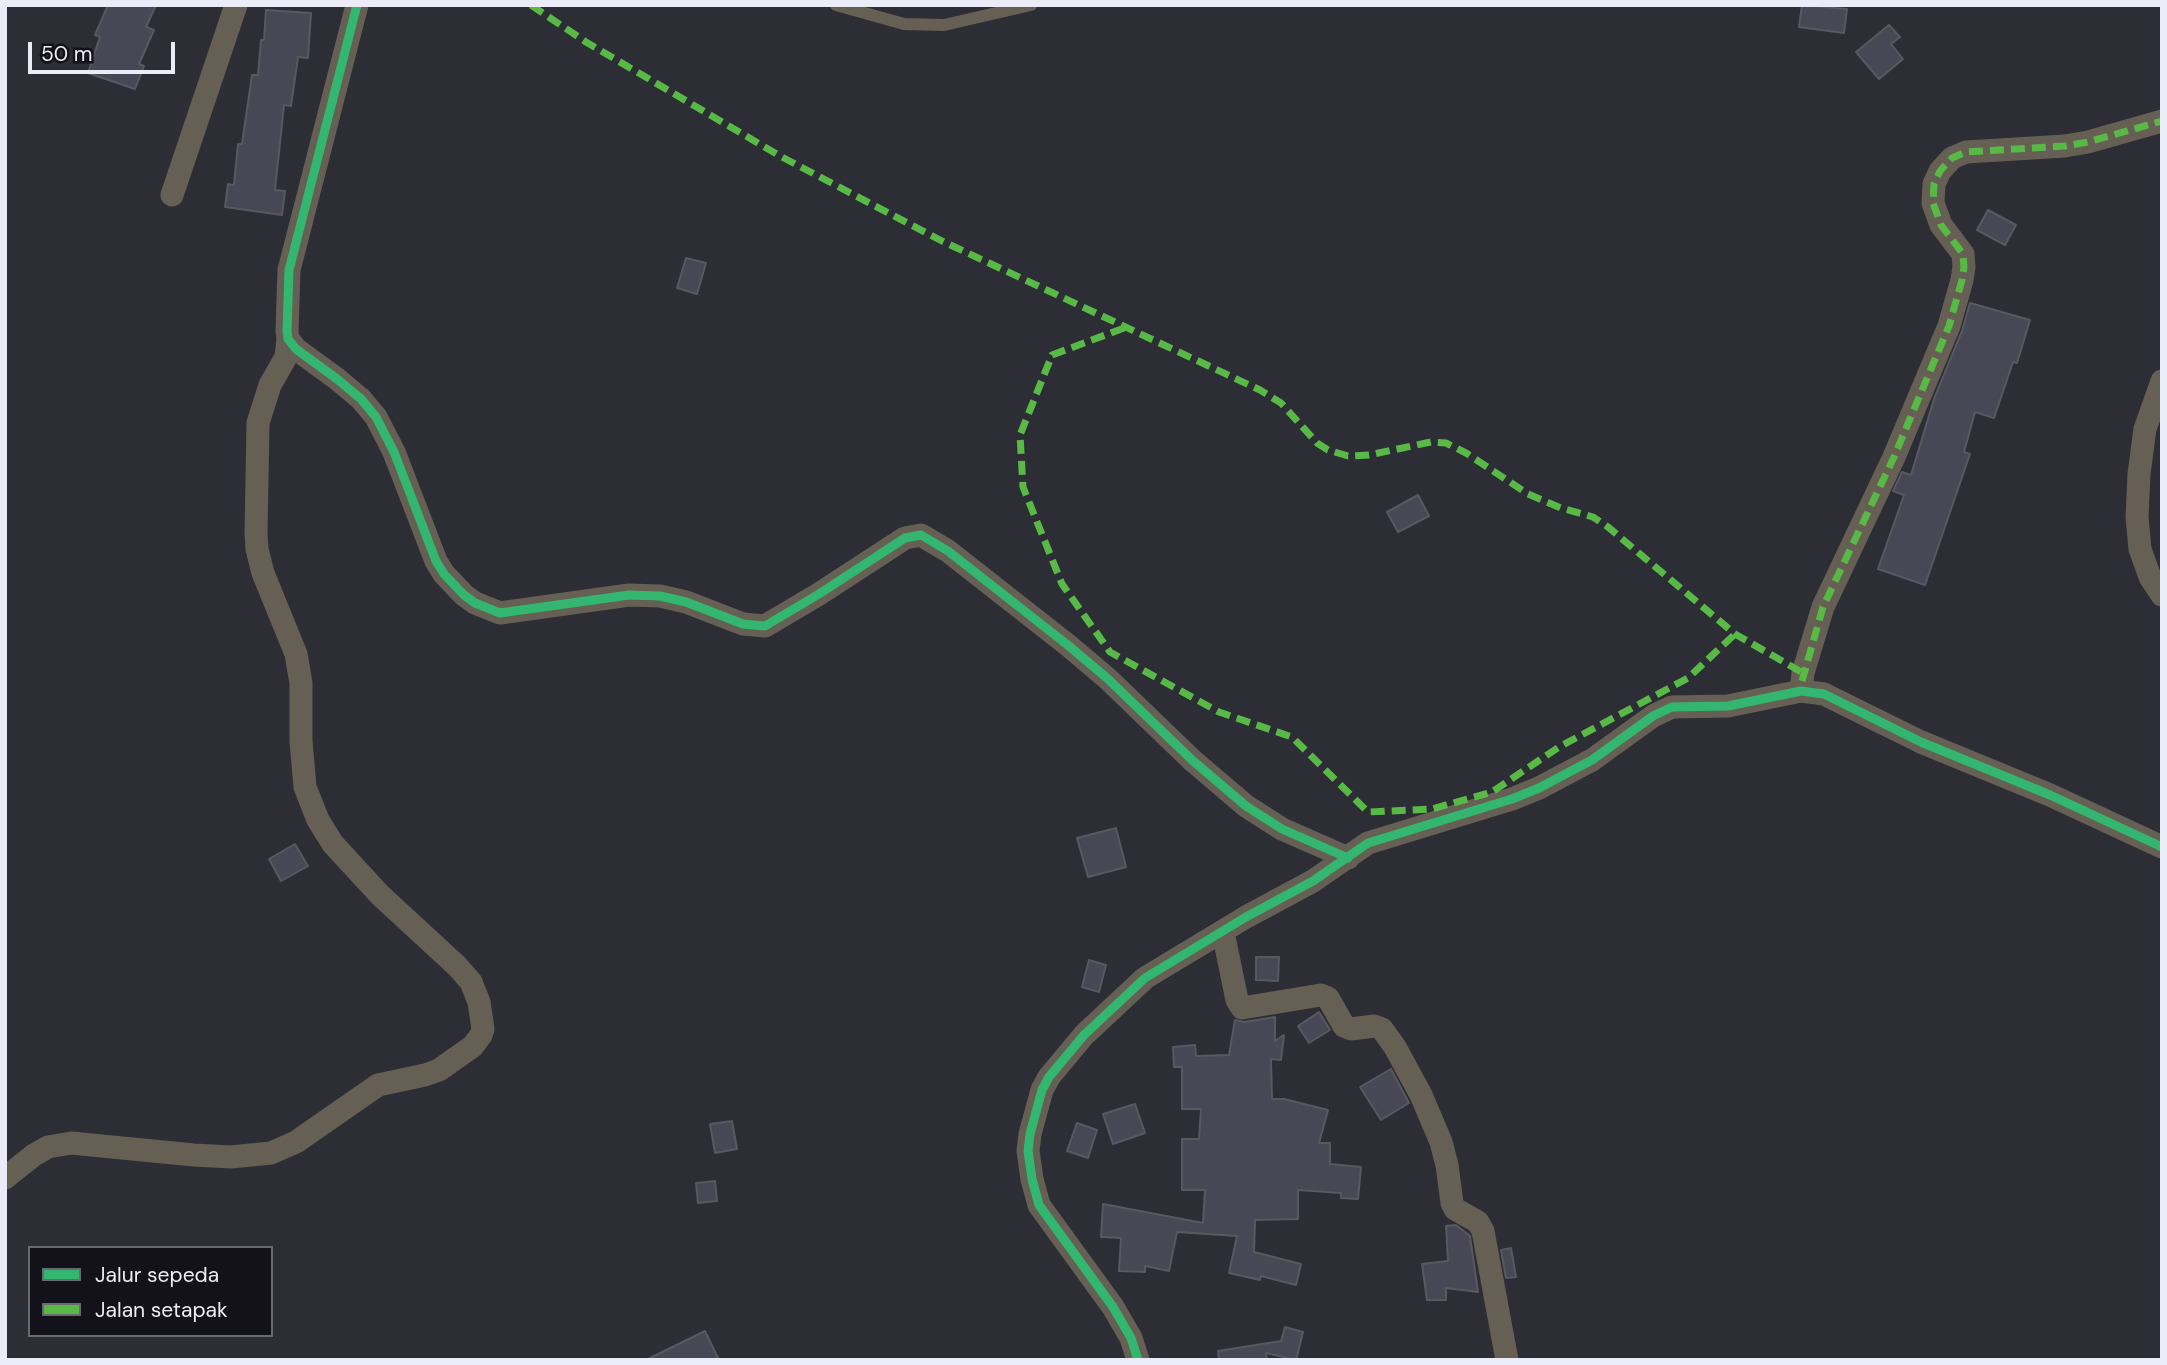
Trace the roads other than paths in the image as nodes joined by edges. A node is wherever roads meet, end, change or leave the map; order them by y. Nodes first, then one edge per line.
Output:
1 (236, 5) edge
2 (356, 5) edge
3 (836, 5) edge
4 (1031, 5) edge
5 (2162, 121) edge
6 (172, 195) dead end
7 (288, 340) junction
8 (2162, 381) edge
9 (2162, 595) edge
10 (1801, 691) junction
11 (2162, 847) edge
12 (1348, 858) junction
13 (1223, 932) junction
14 (5, 1178) edge
15 (1138, 1360) edge
16 (1507, 1360) edge

1 - 6 street
2 - 7 street
3 - 4 lane
5 - 10 street
7 - 12 street
7 - 14 street
8 - 9 street
10 - 11 street
10 - 12 street
12 - 13 street
13 - 15 street
13 - 16 street

